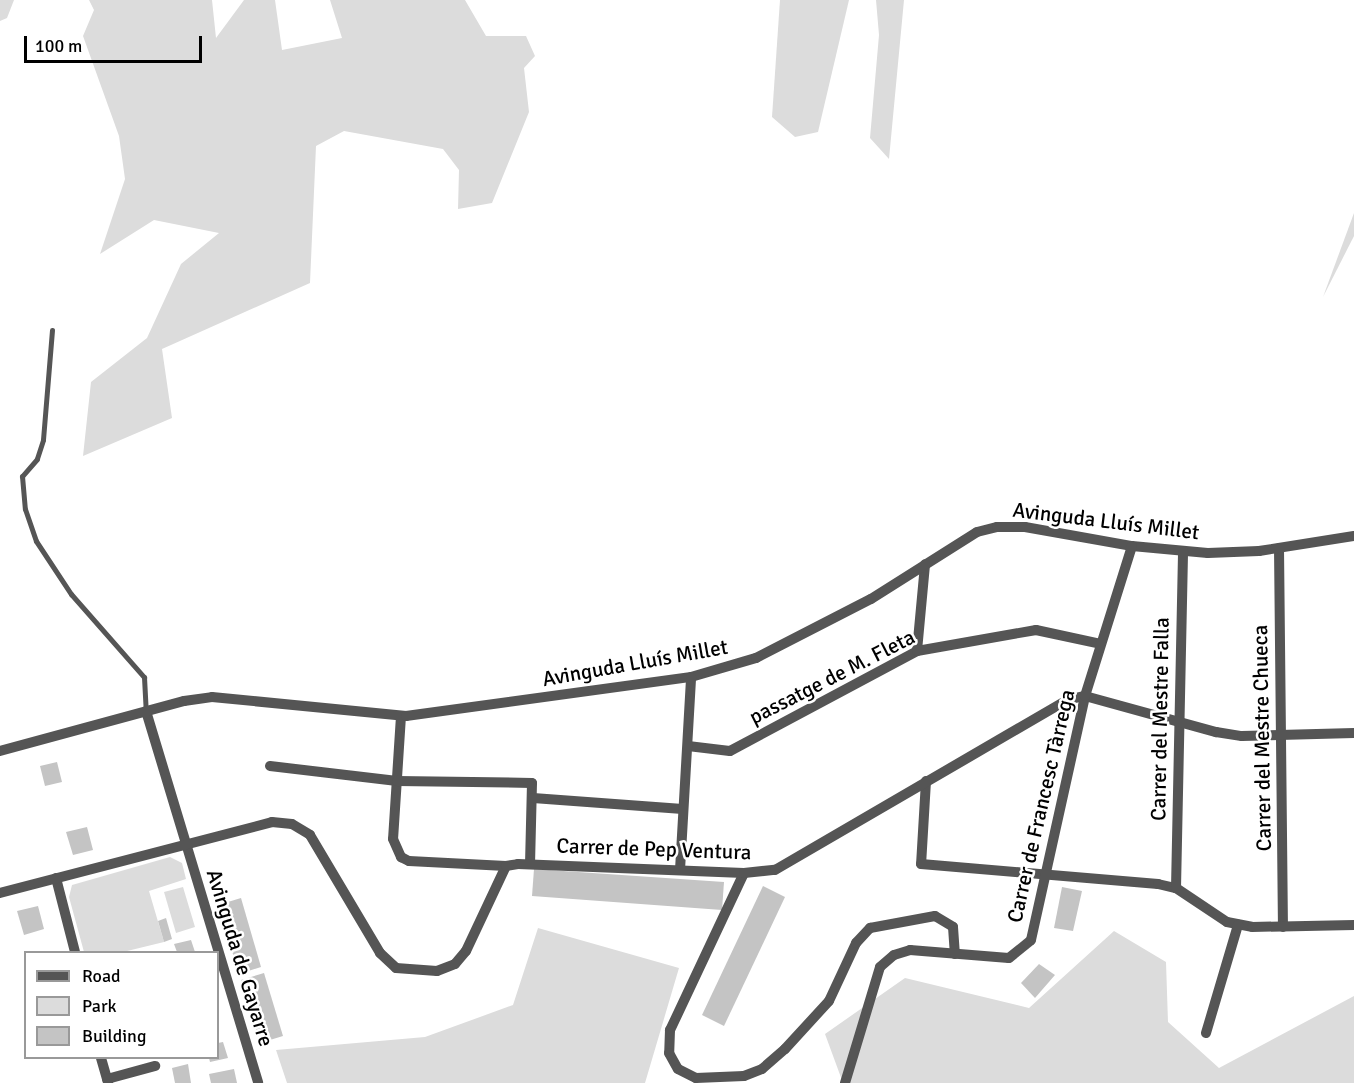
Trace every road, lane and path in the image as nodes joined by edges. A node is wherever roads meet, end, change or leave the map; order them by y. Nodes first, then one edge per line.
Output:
1 (52, 330) dead end
2 (1354, 536) edge
3 (1132, 546) junction
4 (1279, 548) junction
5 (1183, 551) junction
6 (925, 564) junction
7 (1101, 644) junction
8 (917, 651) junction
9 (691, 677) junction
10 (1085, 696) junction
11 (146, 711) junction
12 (401, 716) junction
13 (1178, 720) junction
14 (1354, 733) edge
15 (1281, 736) junction
16 (688, 746) junction
17 (0, 751) edge
18 (270, 766) dead end
19 (397, 781) junction
20 (926, 781) junction
21 (533, 798) junction
22 (683, 808) junction
23 (186, 845) junction
24 (530, 864) junction
25 (506, 866) junction
26 (680, 870) junction
27 (744, 873) junction
28 (1044, 875) junction
29 (56, 878) junction
30 (1176, 888) junction
31 (0, 893) edge
32 (1238, 925) junction
33 (1354, 925) edge
34 (1283, 927) junction
35 (75, 951) edge
36 (216, 951) edge
37 (955, 954) junction
38 (220, 966) edge
39 (1206, 1033) dead end
40 (101, 1059) edge
41 (155, 1066) dead end
42 (107, 1081) edge
43 (258, 1083) edge
44 (845, 1083) edge

1 - 11 lane
2 - 4 street, Avinguda Lluís Millet
3 - 5 street, Avinguda Lluís Millet
3 - 6 street, Avinguda Lluís Millet
3 - 7 street, Carrer de Francesc Tàrrega
4 - 5 street, Avinguda Lluís Millet
4 - 15 street, Carrer del Mestre Chueca
5 - 13 street, Carrer del Mestre Falla
6 - 8 street
6 - 9 street, Avinguda Lluís Millet
7 - 8 street, passatge de M. Fleta
7 - 10 street, Carrer de Francesc Tàrrega
8 - 16 street, passatge de M. Fleta
9 - 12 street, Avinguda Lluís Millet
9 - 16 street
10 - 13 street
10 - 20 street, Carrer de Pep Ventura
10 - 28 street, Carrer de Francesc Tàrrega
11 - 12 street, Avinguda Lluís Millet
11 - 17 street, Avinguda Lluís Millet
11 - 23 street
12 - 19 street
13 - 15 street
13 - 30 street, Carrer del Mestre Falla
14 - 15 street
15 - 34 street, Carrer del Mestre Chueca
16 - 22 street
18 - 19 street
19 - 21 street
19 - 25 street, Carrer de Pep Ventura
20 - 27 street, Carrer de Pep Ventura
20 - 28 street
21 - 22 street
21 - 24 street
22 - 26 street
23 - 25 street
23 - 29 street
23 - 36 street, Avinguda de Gayarre
24 - 25 street, Carrer de Pep Ventura
24 - 26 street, Carrer de Pep Ventura
26 - 27 street, Carrer de Pep Ventura
27 - 37 street
28 - 30 street
28 - 37 street, Carrer de Francesc Tàrrega
29 - 31 street
29 - 35 street
30 - 32 street
32 - 34 street
32 - 39 street
33 - 34 street
37 - 44 street, Carrer de Francesc Tàrrega
38 - 43 street, Avinguda de Gayarre
40 - 42 street
41 - 42 street

